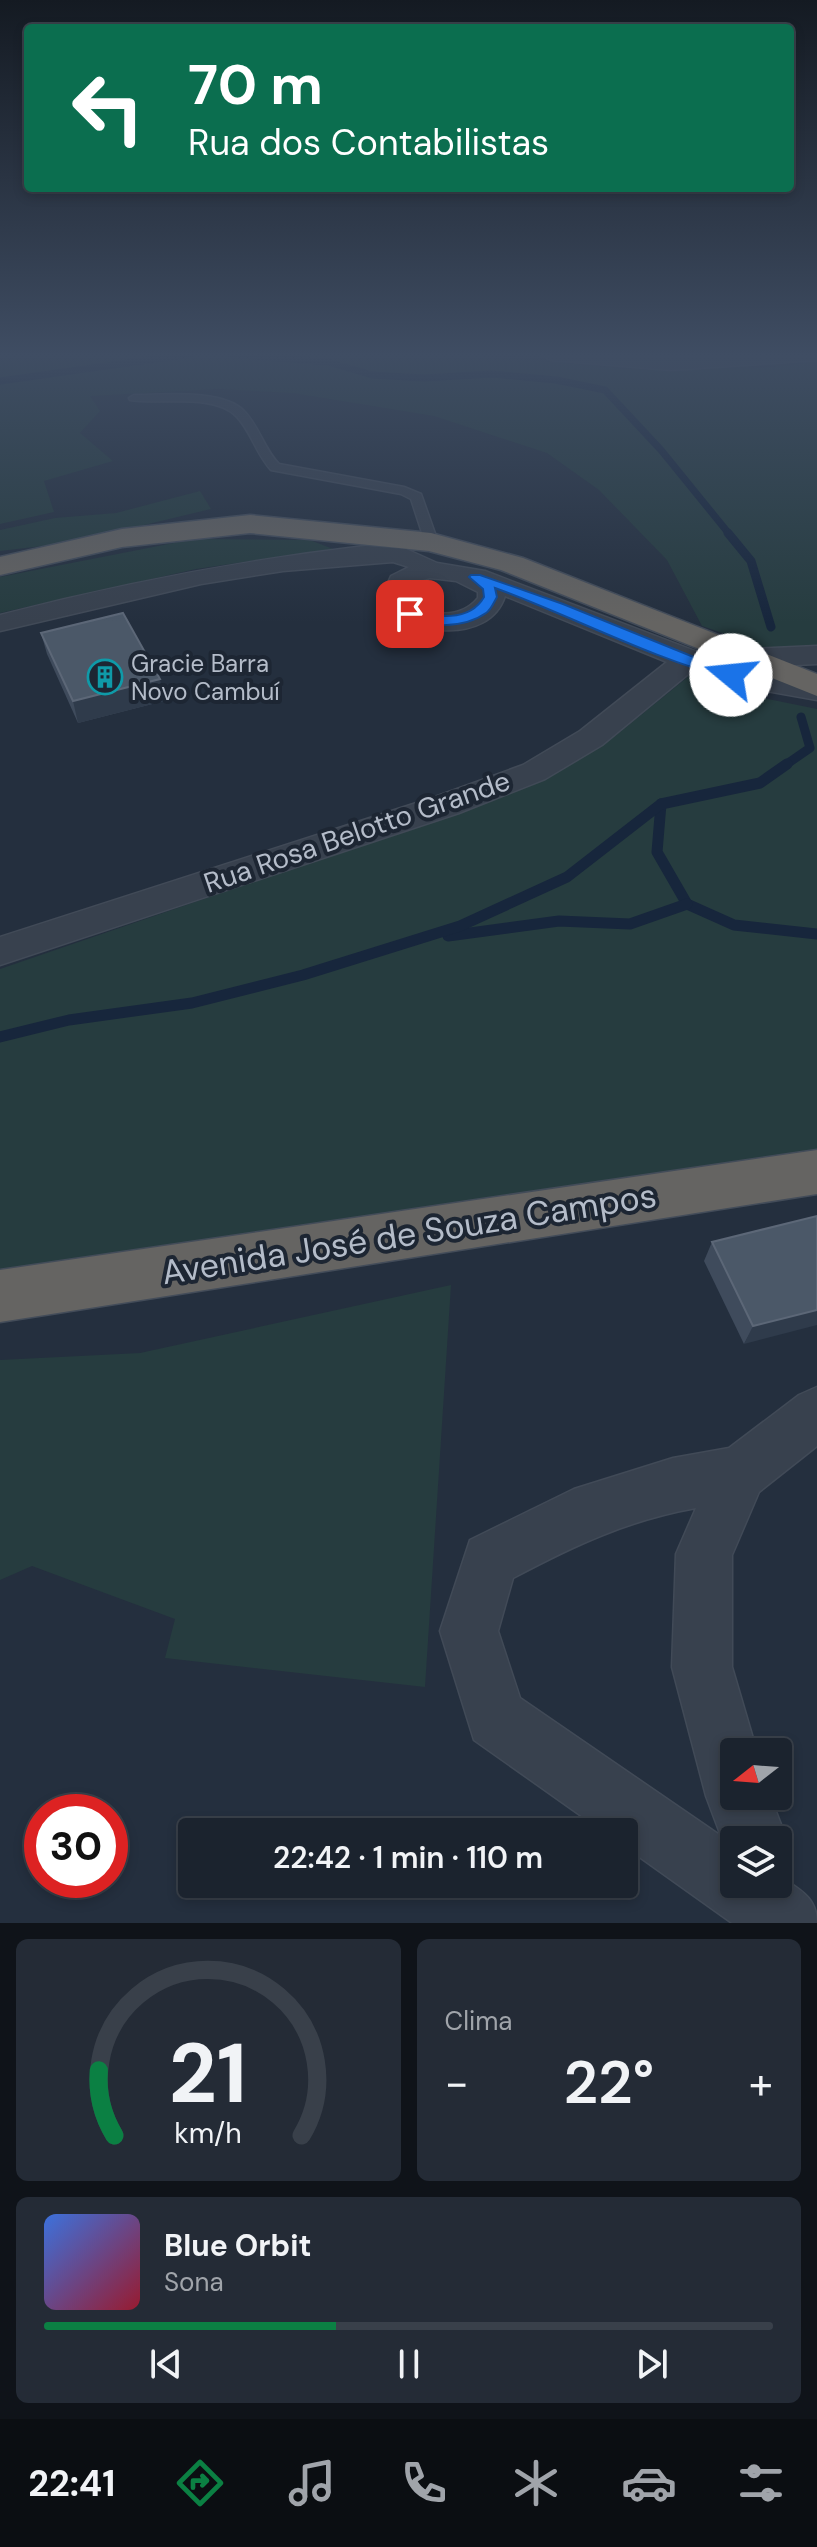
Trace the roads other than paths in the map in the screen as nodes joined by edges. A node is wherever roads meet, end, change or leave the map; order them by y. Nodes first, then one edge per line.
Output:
1 (260, 444) edge
2 (310, 531) junction
3 (430, 556) junction
4 (339, 557) junction
5 (0, 566) edge
6 (395, 587) junction
7 (483, 587) junction
8 (0, 623) edge
9 (817, 655) edge
10 (751, 658) junction
11 (686, 661) junction
12 (817, 689) edge
13 (0, 951) edge
14 (817, 1172) edge
15 (0, 1296) edge
16 (817, 1413) edge
17 (740, 1473) junction
18 (722, 1738) edge
19 (778, 1898) edge
20 (788, 1923) edge

1 - 3 lane
2 - 3 highway
2 - 4 street
2 - 5 highway
3 - 4 street
3 - 6 street
3 - 7 street
3 - 10 highway
4 - 6 street
4 - 8 street
6 - 7 street
7 - 11 street
9 - 10 street
10 - 12 highway
11 - 12 street
11 - 13 street, Rua Rosa Belotto Grande
14 - 15 highway, Avenida José de Souza Campos
16 - 17 street
17 - 18 street
17 - 20 street
19 - 20 street

